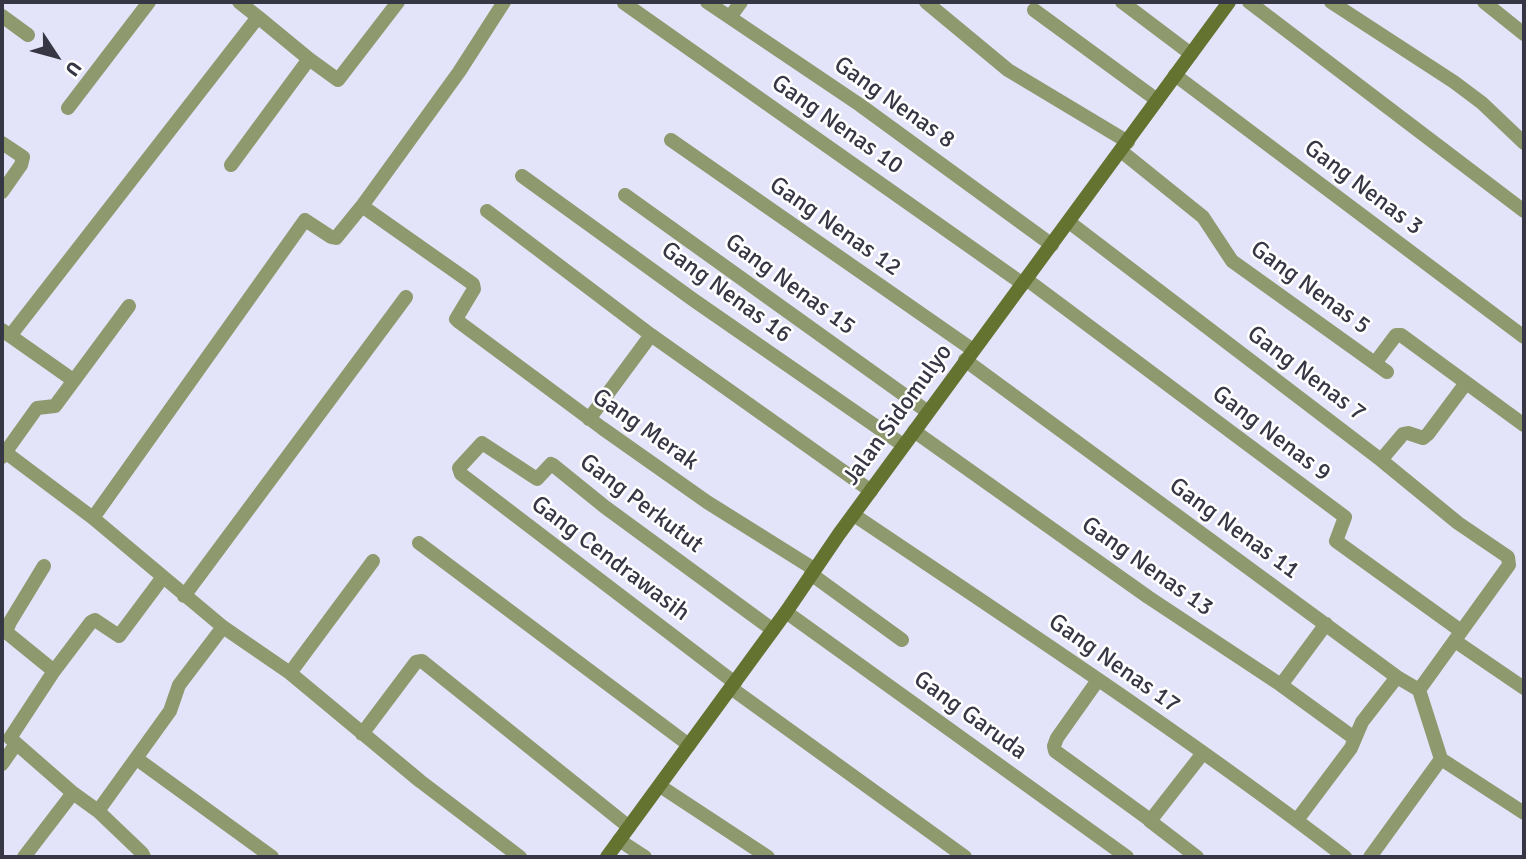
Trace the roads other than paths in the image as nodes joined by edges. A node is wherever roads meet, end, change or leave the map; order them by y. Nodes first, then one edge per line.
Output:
1 (149, 2) edge
2 (239, 2) edge
3 (398, 2) edge
4 (504, 2) edge
5 (707, 2) edge
6 (741, 2) edge
7 (926, 2) edge
8 (1122, 2) edge
9 (1229, 2) edge
10 (1249, 2) edge
11 (1331, 2) edge
12 (1485, 2) edge
13 (625, 3) edge
14 (1034, 10) dead end
15 (2, 16) edge
16 (730, 17) junction
17 (258, 18) junction
18 (1524, 34) edge
19 (28, 35) dead end
20 (1191, 54) junction
21 (309, 59) junction
22 (1175, 75) junction
23 (1157, 100) junction
24 (68, 108) dead end
25 (671, 140) dead end
26 (1524, 143) edge
27 (2, 144) edge
28 (1125, 146) junction
29 (231, 165) dead end
30 (522, 176) dead end
31 (2, 192) edge
32 (625, 195) dead end
33 (362, 206) junction
34 (487, 211) dead end
35 (1524, 211) edge
36 (1069, 222) junction
37 (1052, 245) junction
38 (1025, 282) junction
39 (406, 297) dead end
40 (129, 306) dead end
41 (6, 333) edge
42 (651, 335) junction
43 (1524, 337) edge
44 (969, 355) junction
45 (74, 380) junction
46 (1466, 383) junction
47 (928, 412) junction
48 (589, 419) junction
49 (1524, 425) edge
50 (914, 431) junction
51 (904, 446) junction
52 (4, 455) edge
53 (1381, 460) junction
54 (459, 471) joint
55 (871, 491) junction
56 (854, 515) junction
57 (93, 518) junction
58 (419, 543) dead end
59 (373, 561) dead end
60 (44, 566) dead end
61 (813, 572) junction
62 (163, 577) junction
63 (184, 596) junction
64 (786, 612) junction
65 (1325, 624) junction
66 (223, 627) junction
67 (773, 630) junction
68 (1458, 636) junction
69 (902, 640) dead end
70 (54, 671) junction
71 (290, 673) junction
72 (1397, 677) junction
73 (1098, 680) junction
74 (733, 685) junction
75 (1281, 685) junction
76 (1524, 688) edge
77 (1419, 690) junction
78 (362, 733) junction
79 (9, 738) edge
80 (1354, 738) junction
81 (689, 745) junction
82 (1203, 753) junction
83 (137, 758) junction
84 (1441, 759) junction
85 (2, 764) edge
86 (660, 786) junction
87 (73, 793) junction
88 (98, 811) junction
89 (1524, 813) edge
90 (1297, 820) junction
91 (1150, 821) junction
92 (629, 827) junction
93 (619, 840) junction
94 (23, 857) edge
95 (144, 857) edge
96 (272, 857) edge
97 (520, 857) edge
98 (607, 857) edge
99 (645, 857) edge
100 (768, 857) edge
101 (965, 857) edge
102 (1127, 857) edge
103 (1197, 857) edge
104 (1345, 857) edge
105 (1370, 857) edge

1 - 24 street
2 - 17 street
3 - 21 street
4 - 33 street
5 - 16 street, Gang Nenas 8
6 - 16 street
7 - 28 street, Gang Nenas 5
8 - 20 street
9 - 20 street, Jalan Sidomulyo
10 - 35 street
11 - 26 street
12 - 18 street
13 - 38 street, Gang Nenas 10
14 - 23 street
15 - 19 street
16 - 37 street, Gang Nenas 8
17 - 21 street
17 - 41 street
20 - 22 street, Jalan Sidomulyo
21 - 29 street
22 - 23 street, Jalan Sidomulyo
22 - 43 street, Gang Nenas 3
23 - 28 street, Jalan Sidomulyo
25 - 44 street, Gang Nenas 12
27 - 31 street
28 - 36 street, Jalan Sidomulyo
28 - 46 street, Gang Nenas 5
30 - 51 street, Gang Nenas 16
32 - 47 street, Gang Nenas 15
33 - 48 street, Gang Merak
33 - 57 street
34 - 42 street
36 - 37 street, Jalan Sidomulyo
36 - 53 street, Gang Nenas 7
37 - 38 street, Jalan Sidomulyo
38 - 44 street, Jalan Sidomulyo
38 - 68 street, Gang Nenas 9
39 - 63 street
40 - 45 street
41 - 45 street
42 - 48 street
42 - 55 street
44 - 47 street, Jalan Sidomulyo
44 - 65 street, Gang Nenas 11
45 - 52 street
46 - 49 street
46 - 53 street
47 - 50 street, Jalan Sidomulyo
48 - 61 street, Gang Merak
50 - 51 street, Jalan Sidomulyo
50 - 75 street, Gang Nenas 13
51 - 55 street, Jalan Sidomulyo
52 - 57 street
53 - 68 street, Gang Nenas 7
54 - 67 street, Gang Perkutut
54 - 74 street, Gang Cendrawasih
55 - 56 street, Jalan Sidomulyo
56 - 61 street, Jalan Sidomulyo
56 - 73 street, Gang Nenas 17
57 - 62 street
58 - 81 street
59 - 71 street
60 - 70 street
61 - 64 street, Jalan Sidomulyo
61 - 69 street, Gang Merak
62 - 63 street
62 - 70 street
63 - 66 street
64 - 67 street, Jalan Sidomulyo
64 - 102 street, Gang Garuda
65 - 72 street, Gang Nenas 11
65 - 75 street
66 - 71 street
66 - 83 street
67 - 74 street, Jalan Sidomulyo
68 - 76 street
68 - 77 street
70 - 79 street
71 - 78 street
72 - 77 street, Gang Nenas 11
72 - 80 street
73 - 82 street, Gang Nenas 17
73 - 91 street
74 - 81 street, Jalan Sidomulyo
74 - 101 street, Gang Cendrawasih
75 - 80 street, Gang Nenas 13
77 - 84 street
78 - 92 street
78 - 97 street
79 - 85 street
79 - 87 street
80 - 90 street
81 - 86 street, Jalan Sidomulyo
82 - 90 street, Gang Nenas 17
82 - 91 street
83 - 88 street
83 - 96 street
84 - 89 street
84 - 105 street
86 - 92 street, Jalan Sidomulyo
86 - 100 street
87 - 88 street
87 - 94 street
88 - 95 street
90 - 104 street, Gang Nenas 17
91 - 103 street
92 - 93 street, Jalan Sidomulyo
93 - 98 street, Jalan Sidomulyo
93 - 99 street

